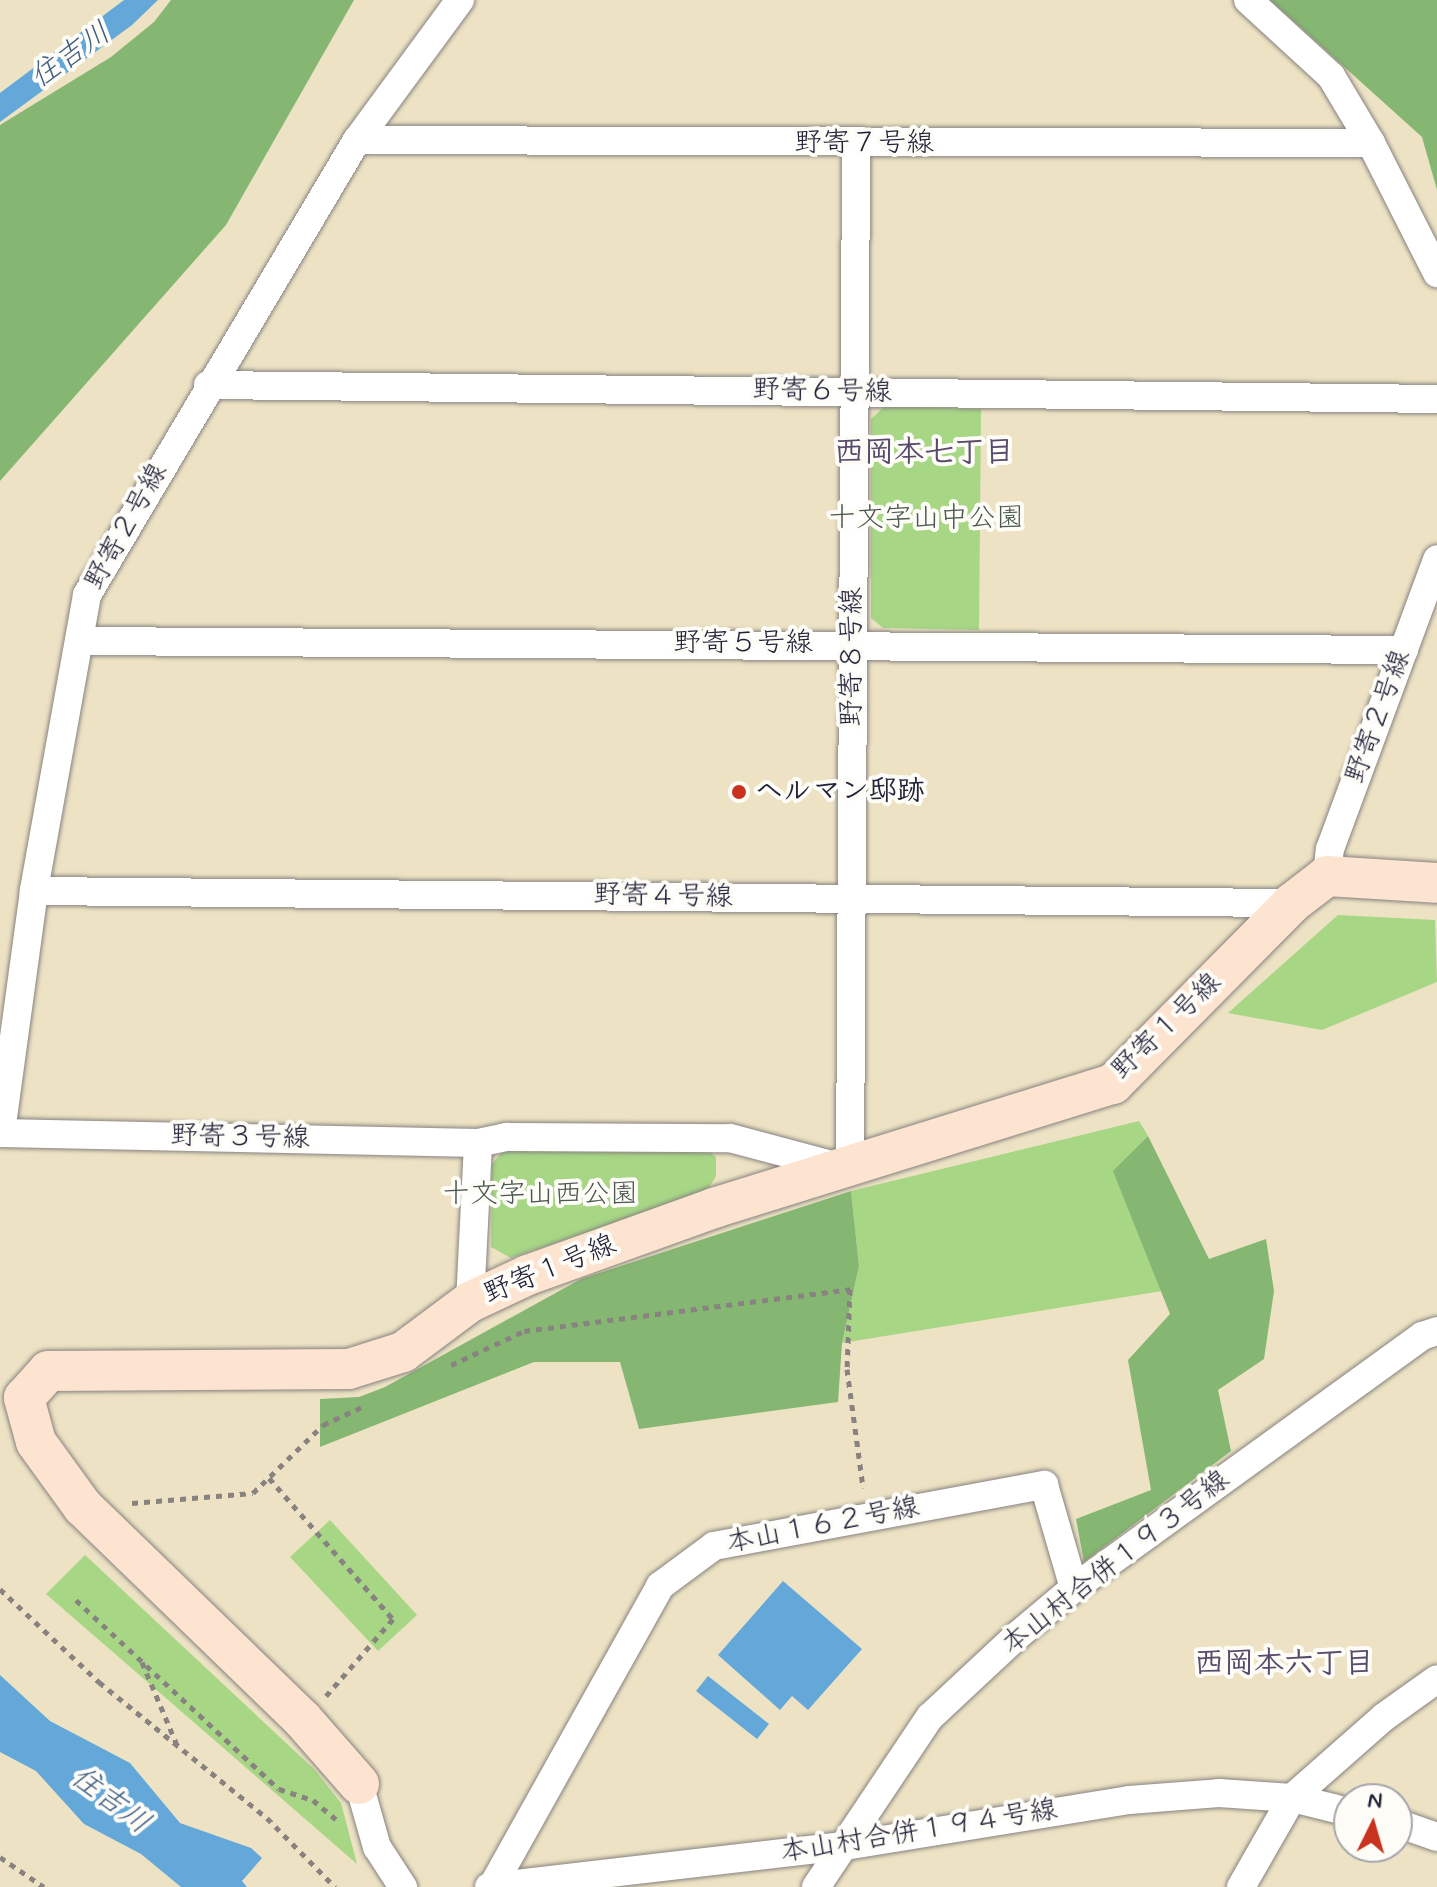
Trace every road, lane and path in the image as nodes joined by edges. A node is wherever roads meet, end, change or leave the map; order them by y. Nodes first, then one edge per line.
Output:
1 (460, 0) edge
2 (1248, 0) edge
3 (357, 140) junction
4 (1371, 143) junction
5 (856, 145) junction
6 (1437, 273) edge
7 (208, 385) junction
8 (854, 393) junction
9 (1437, 399) edge
10 (1437, 559) edge
11 (1426, 618) edge
12 (81, 641) junction
13 (853, 644) junction
14 (1404, 650) junction
15 (1327, 876) junction
16 (1437, 883) edge
17 (34, 891) junction
18 (854, 899) junction
19 (1292, 903) junction
20 (1, 1133) edge
21 (478, 1143) junction
22 (850, 1170) junction
23 (470, 1302) junction
24 (1437, 1331) edge
25 (442, 1369) dead end
26 (375, 1401) dead end
27 (269, 1478) junction
28 (83, 1507) junction
29 (868, 1517) junction
30 (1074, 1588) junction
31 (0, 1589) edge
32 (76, 1600) dead end
33 (140, 1657) junction
34 (1437, 1679) edge
35 (302, 1719) junction
36 (177, 1746) junction
37 (359, 1784) joint
38 (1292, 1798) junction
39 (1333, 1808) edge
40 (1413, 1829) edge
41 (1437, 1837) edge
42 (845, 1846) junction
43 (377, 1847) junction
44 (0, 1857) edge
45 (44, 1887) edge
46 (335, 1887) edge
47 (403, 1887) edge
48 (490, 1887) edge
49 (816, 1887) edge
50 (1241, 1887) edge

1 - 3 street, 野寄２号線
2 - 4 street
3 - 5 street, 野寄７号線
3 - 7 street, 野寄２号線
4 - 5 street, 野寄７号線
4 - 6 street
5 - 8 street, 野寄８号線
7 - 8 street, 野寄６号線
7 - 12 street, 野寄２号線
8 - 9 street, 野寄６号線
8 - 13 street, 野寄８号線
10 - 11 street, 野寄２号線
11 - 14 street, 野寄２号線
12 - 13 street, 野寄５号線
12 - 17 street, 野寄２号線
13 - 14 street, 野寄５号線
13 - 18 street, 野寄８号線
14 - 15 street, 野寄２号線
15 - 16 street
15 - 19 street, 野寄１号線
17 - 18 street, 野寄４号線
17 - 20 street, 野寄２号線
18 - 19 street, 野寄４号線
18 - 22 street, 野寄８号線
19 - 22 street, 野寄１号線
20 - 21 street, 野寄３号線
21 - 22 street, 野寄３号線
21 - 23 street
22 - 23 street, 野寄１号線
23 - 28 street, 野寄１号線
24 - 30 street, 本山村合併１９３号線
25 - 29 path
26 - 27 path
27 - 28 path
27 - 35 path
28 - 35 street, 野寄１号線
29 - 30 street, 本山１６２号線
29 - 48 street, 本山１６２号線
30 - 42 street, 本山村合併１９３号線
31 - 36 path
32 - 33 path
33 - 36 path
33 - 43 path
34 - 38 street
35 - 37 street, 野寄１号線
36 - 46 path
37 - 43 street, 野寄１号線
38 - 39 street, 本山村合併１９４号線
38 - 42 street, 本山村合併１９４号線
38 - 50 street
40 - 41 street
42 - 48 street, 本山村合併１９４号線
42 - 49 street, 本山村合併１９３号線
43 - 47 street, 野寄１号線
44 - 45 path

